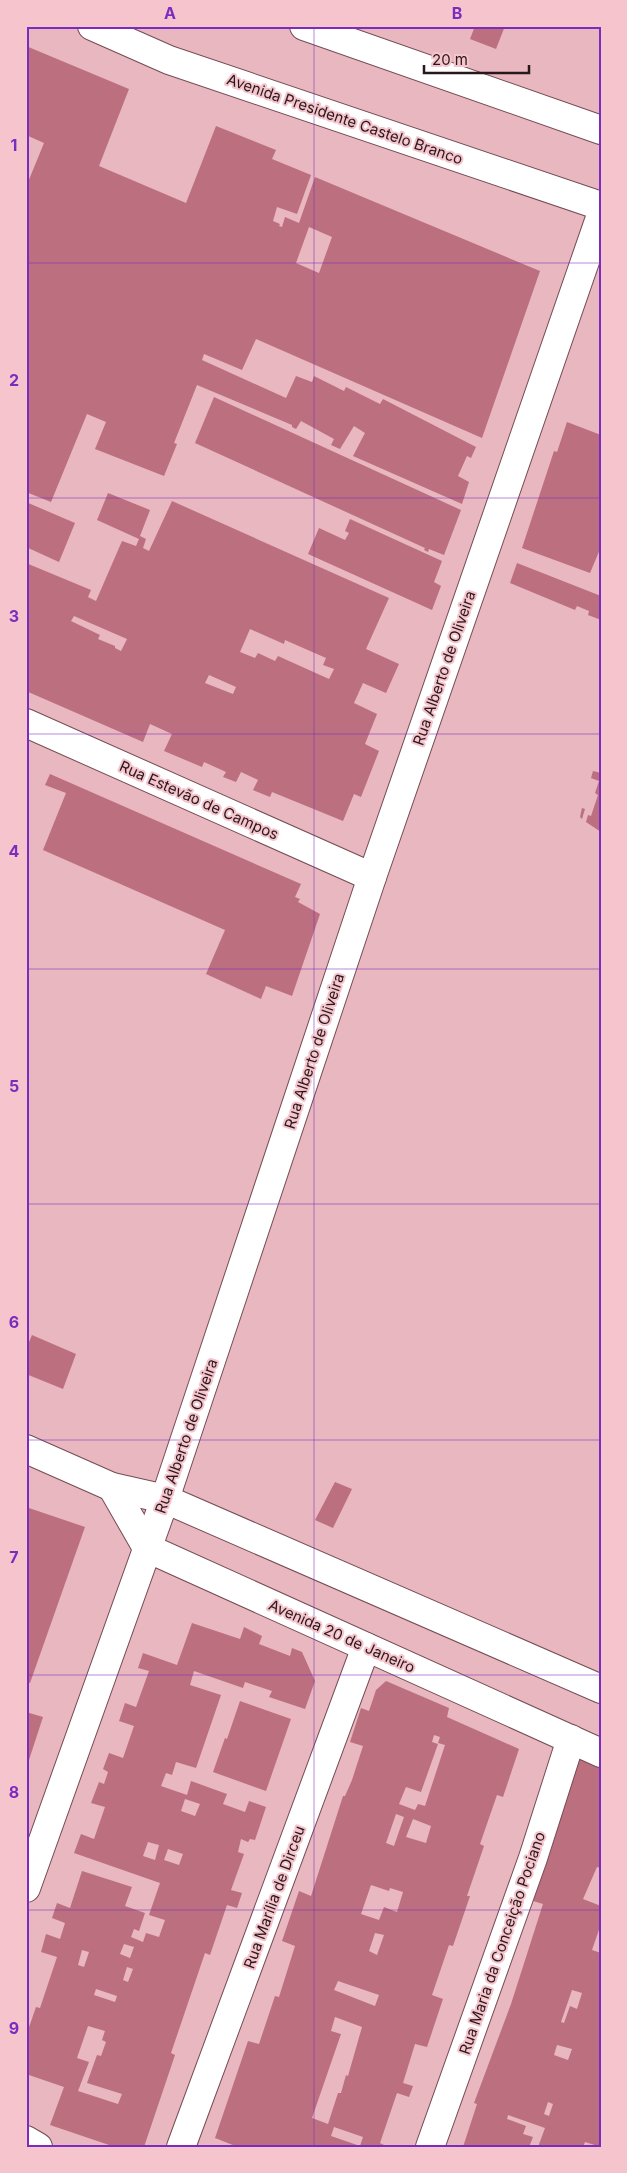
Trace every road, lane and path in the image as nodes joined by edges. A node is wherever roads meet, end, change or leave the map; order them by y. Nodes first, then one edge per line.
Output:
1 (92, 26) edge
2 (304, 26) edge
3 (601, 130) edge
4 (601, 206) edge
5 (601, 215) edge
6 (26, 723) edge
7 (372, 877) junction
8 (26, 1449) edge
9 (112, 1487) junction
10 (165, 1498) junction
11 (147, 1548) junction
12 (366, 1647) junction
13 (601, 1689) edge
14 (571, 1739) junction
15 (601, 1753) edge
16 (26, 1888) edge
17 (26, 2140) edge
18 (38, 2147) edge
19 (181, 2147) edge
20 (430, 2147) edge

1 - 4 street, Avenida Presidente Castelo Branco
2 - 3 street
5 - 7 street, Rua Alberto de Oliveira
6 - 7 street, Rua Estevão de Campos
7 - 10 street, Rua Alberto de Oliveira
8 - 9 street
9 - 10 street
9 - 11 street
10 - 11 street, Rua Alberto de Oliveira
10 - 13 street
11 - 12 street, Avenida 20 de Janeiro
11 - 16 street, Rua Alberto de Oliveira
12 - 14 street, Avenida 20 de Janeiro
12 - 19 street, Rua Marília de Dirceu
14 - 15 street, Avenida 20 de Janeiro
14 - 20 street, Rua Maria da Conceição Pociano
17 - 18 street

